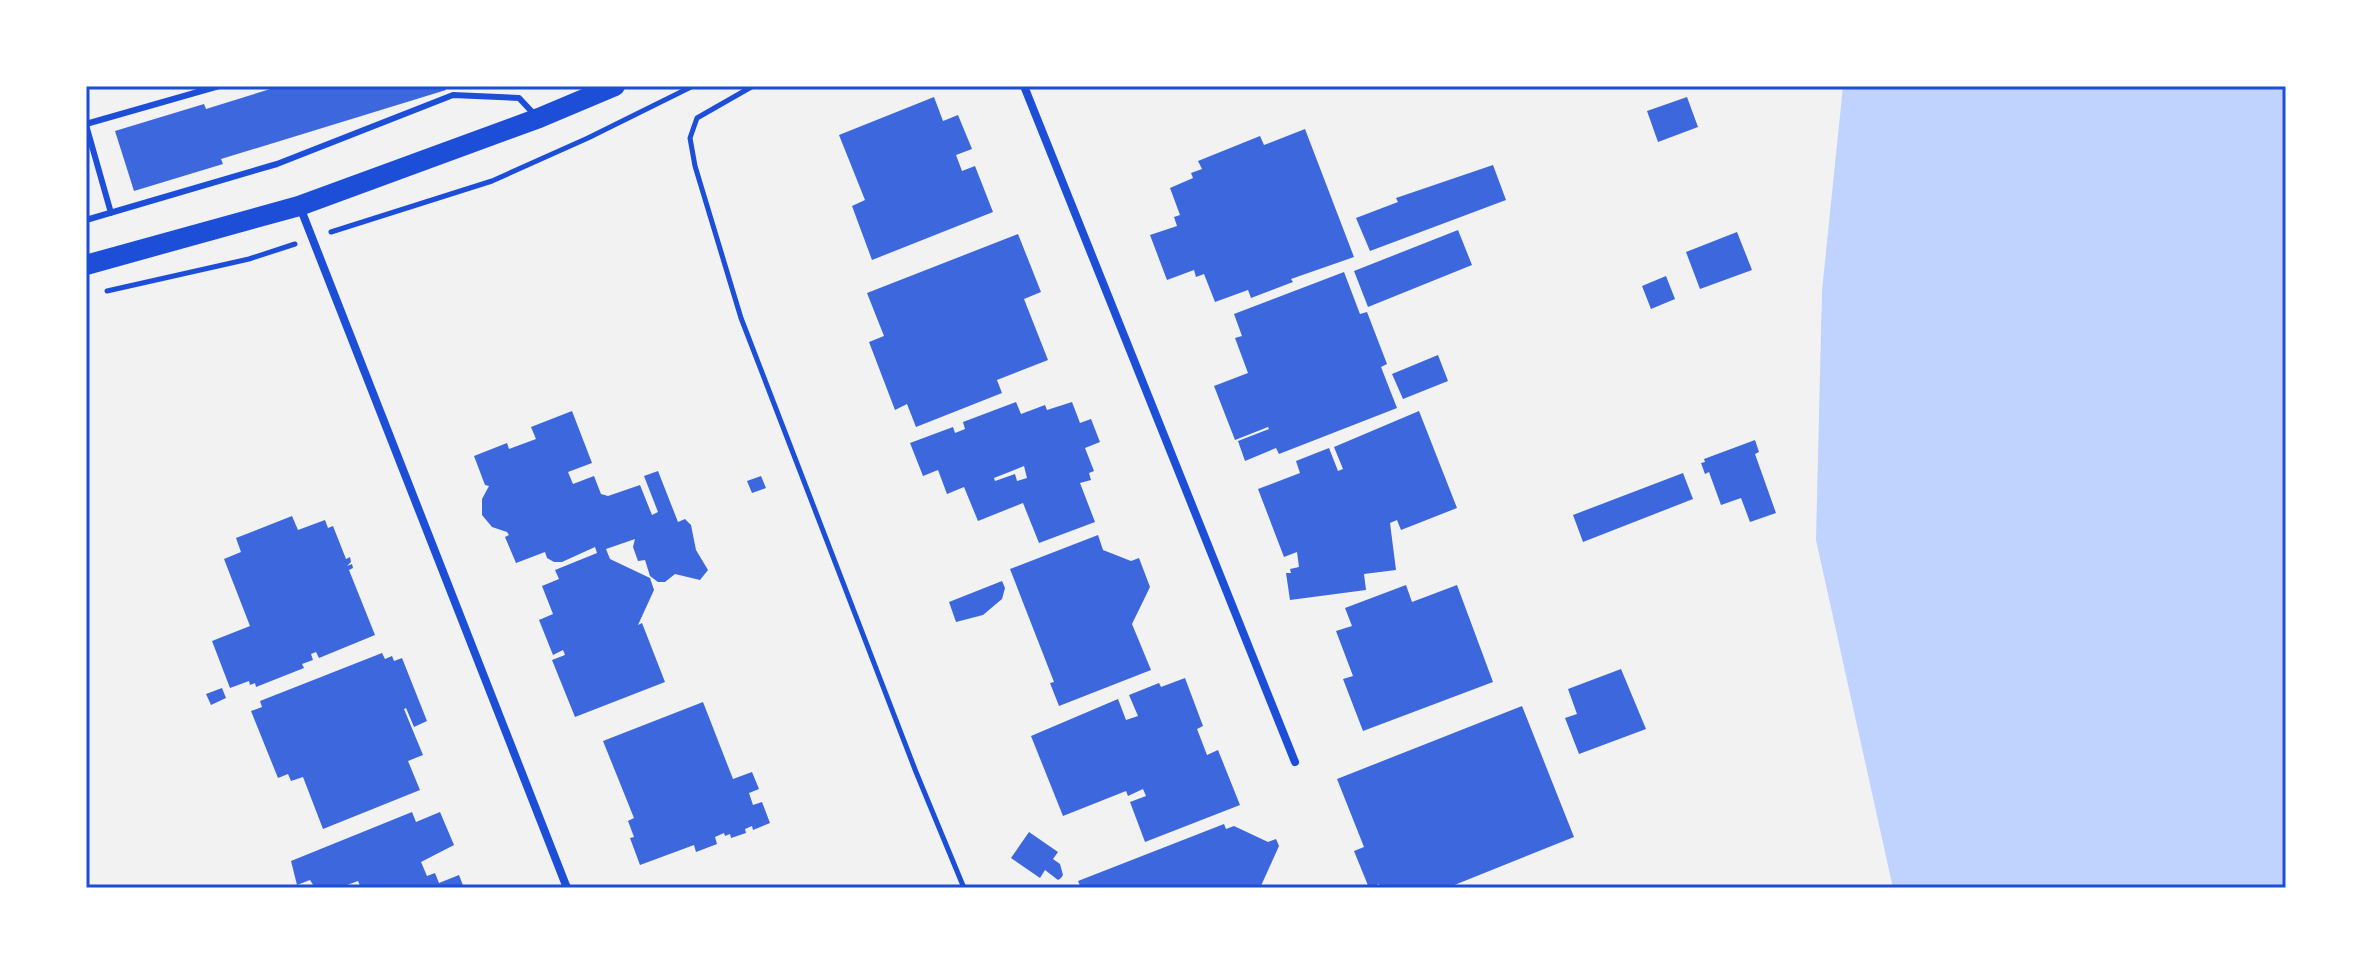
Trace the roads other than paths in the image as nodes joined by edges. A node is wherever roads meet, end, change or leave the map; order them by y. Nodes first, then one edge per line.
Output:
1 (219, 86) edge
2 (451, 86) edge
3 (615, 86) edge
4 (1024, 86) edge
5 (453, 95) junction
6 (539, 118) junction
7 (86, 124) edge
8 (299, 206) junction
9 (111, 213) junction
10 (86, 220) edge
11 (86, 265) edge
12 (1295, 762) dead end
13 (567, 888) edge

1 - 7 lane
2 - 5 lane
3 - 6 main road
4 - 12 street
5 - 6 lane
5 - 9 lane
6 - 8 main road
7 - 9 lane
8 - 11 main road
8 - 13 street
9 - 10 lane

